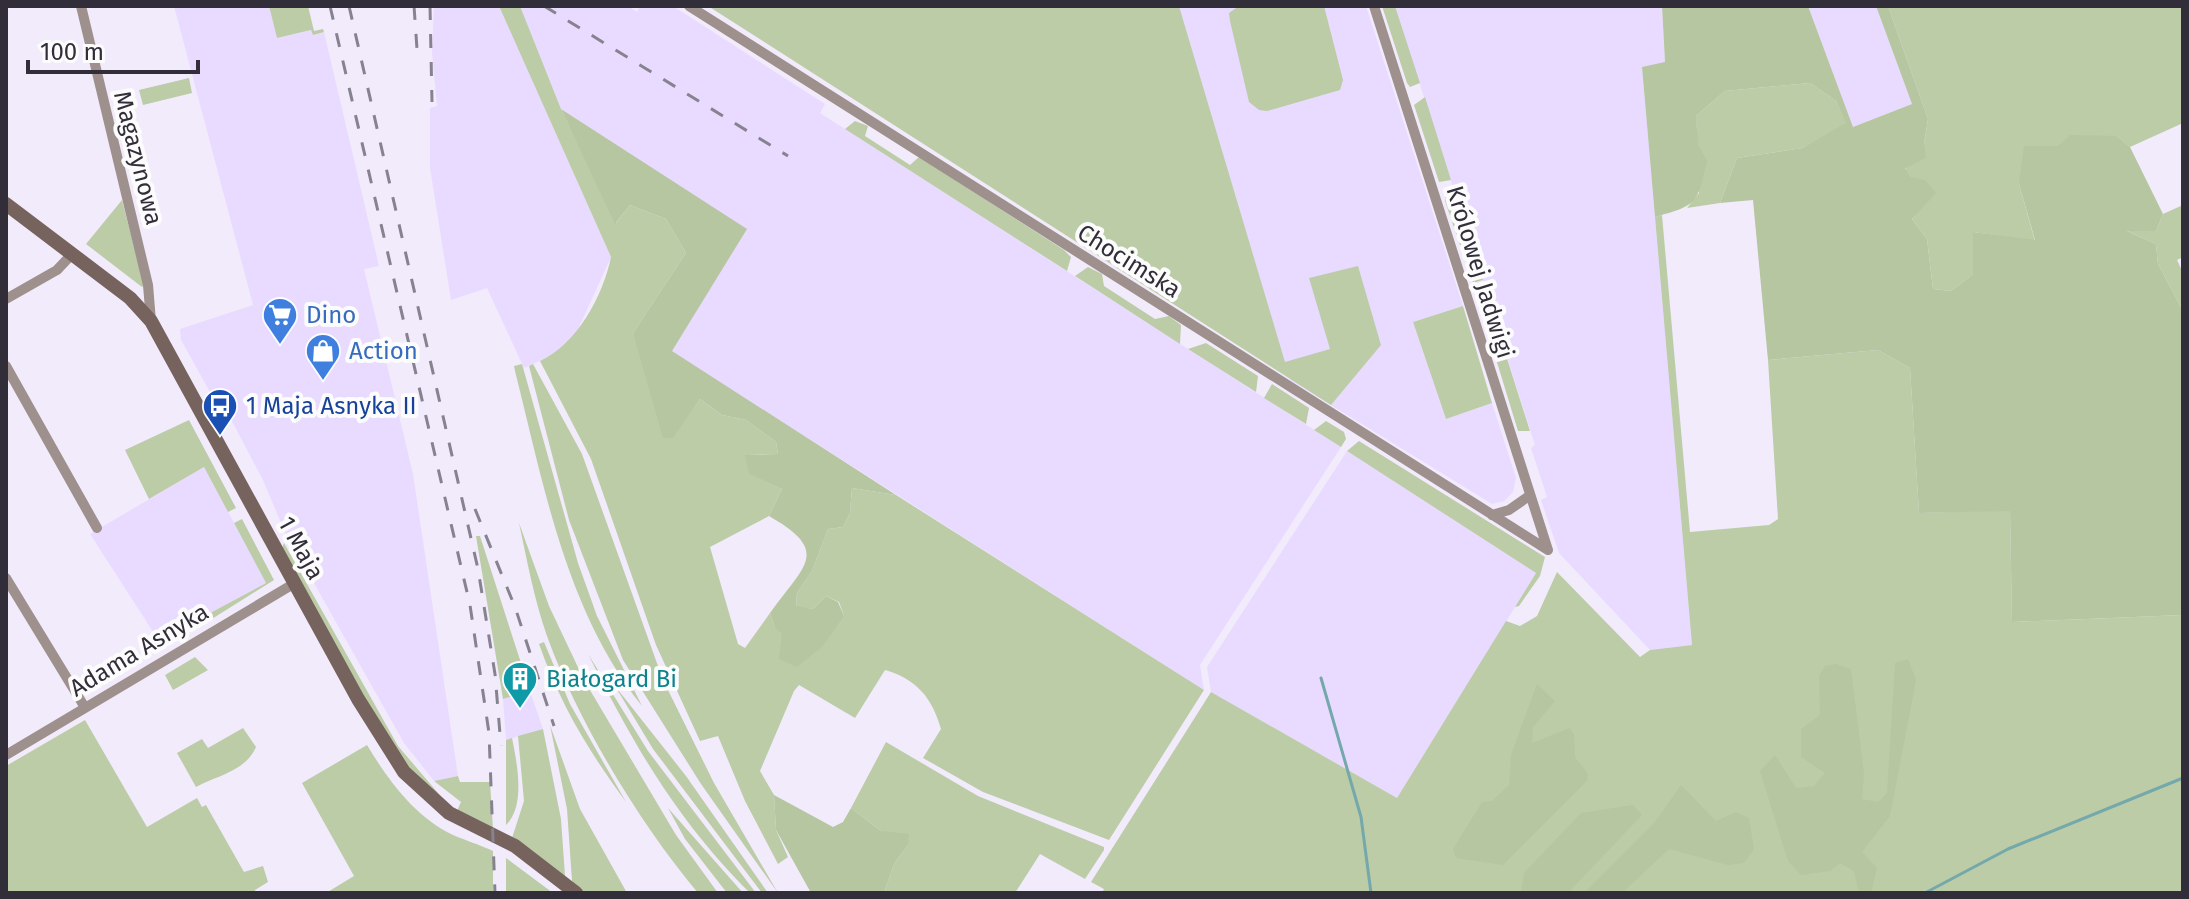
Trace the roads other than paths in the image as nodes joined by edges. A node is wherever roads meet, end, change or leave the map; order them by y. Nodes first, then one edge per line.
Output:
1 (81, 6) edge
2 (689, 6) edge
3 (1374, 6) edge
4 (6, 204) edge
5 (72, 254) junction
6 (6, 299) edge
7 (151, 321) junction
8 (6, 366) edge
9 (1529, 496) junction
10 (1492, 515) junction
11 (97, 528) dead end
12 (1548, 550) joint
13 (6, 578) edge
14 (295, 583) junction
15 (84, 706) junction
16 (6, 755) edge
17 (576, 893) edge

1 - 7 street, Magazynowa
2 - 10 street, Chocimska
3 - 9 street, Królowej Jadwigi
4 - 5 street, 1 Maja
5 - 6 street
5 - 7 street, 1 Maja
7 - 14 street, 1 Maja
8 - 11 street
9 - 10 street
9 - 12 street, Królowej Jadwigi
10 - 12 street, Chocimska
13 - 15 street
14 - 15 street, Adama Asnyka
14 - 17 street, 1 Maja
15 - 16 street, Adama Asnyka

